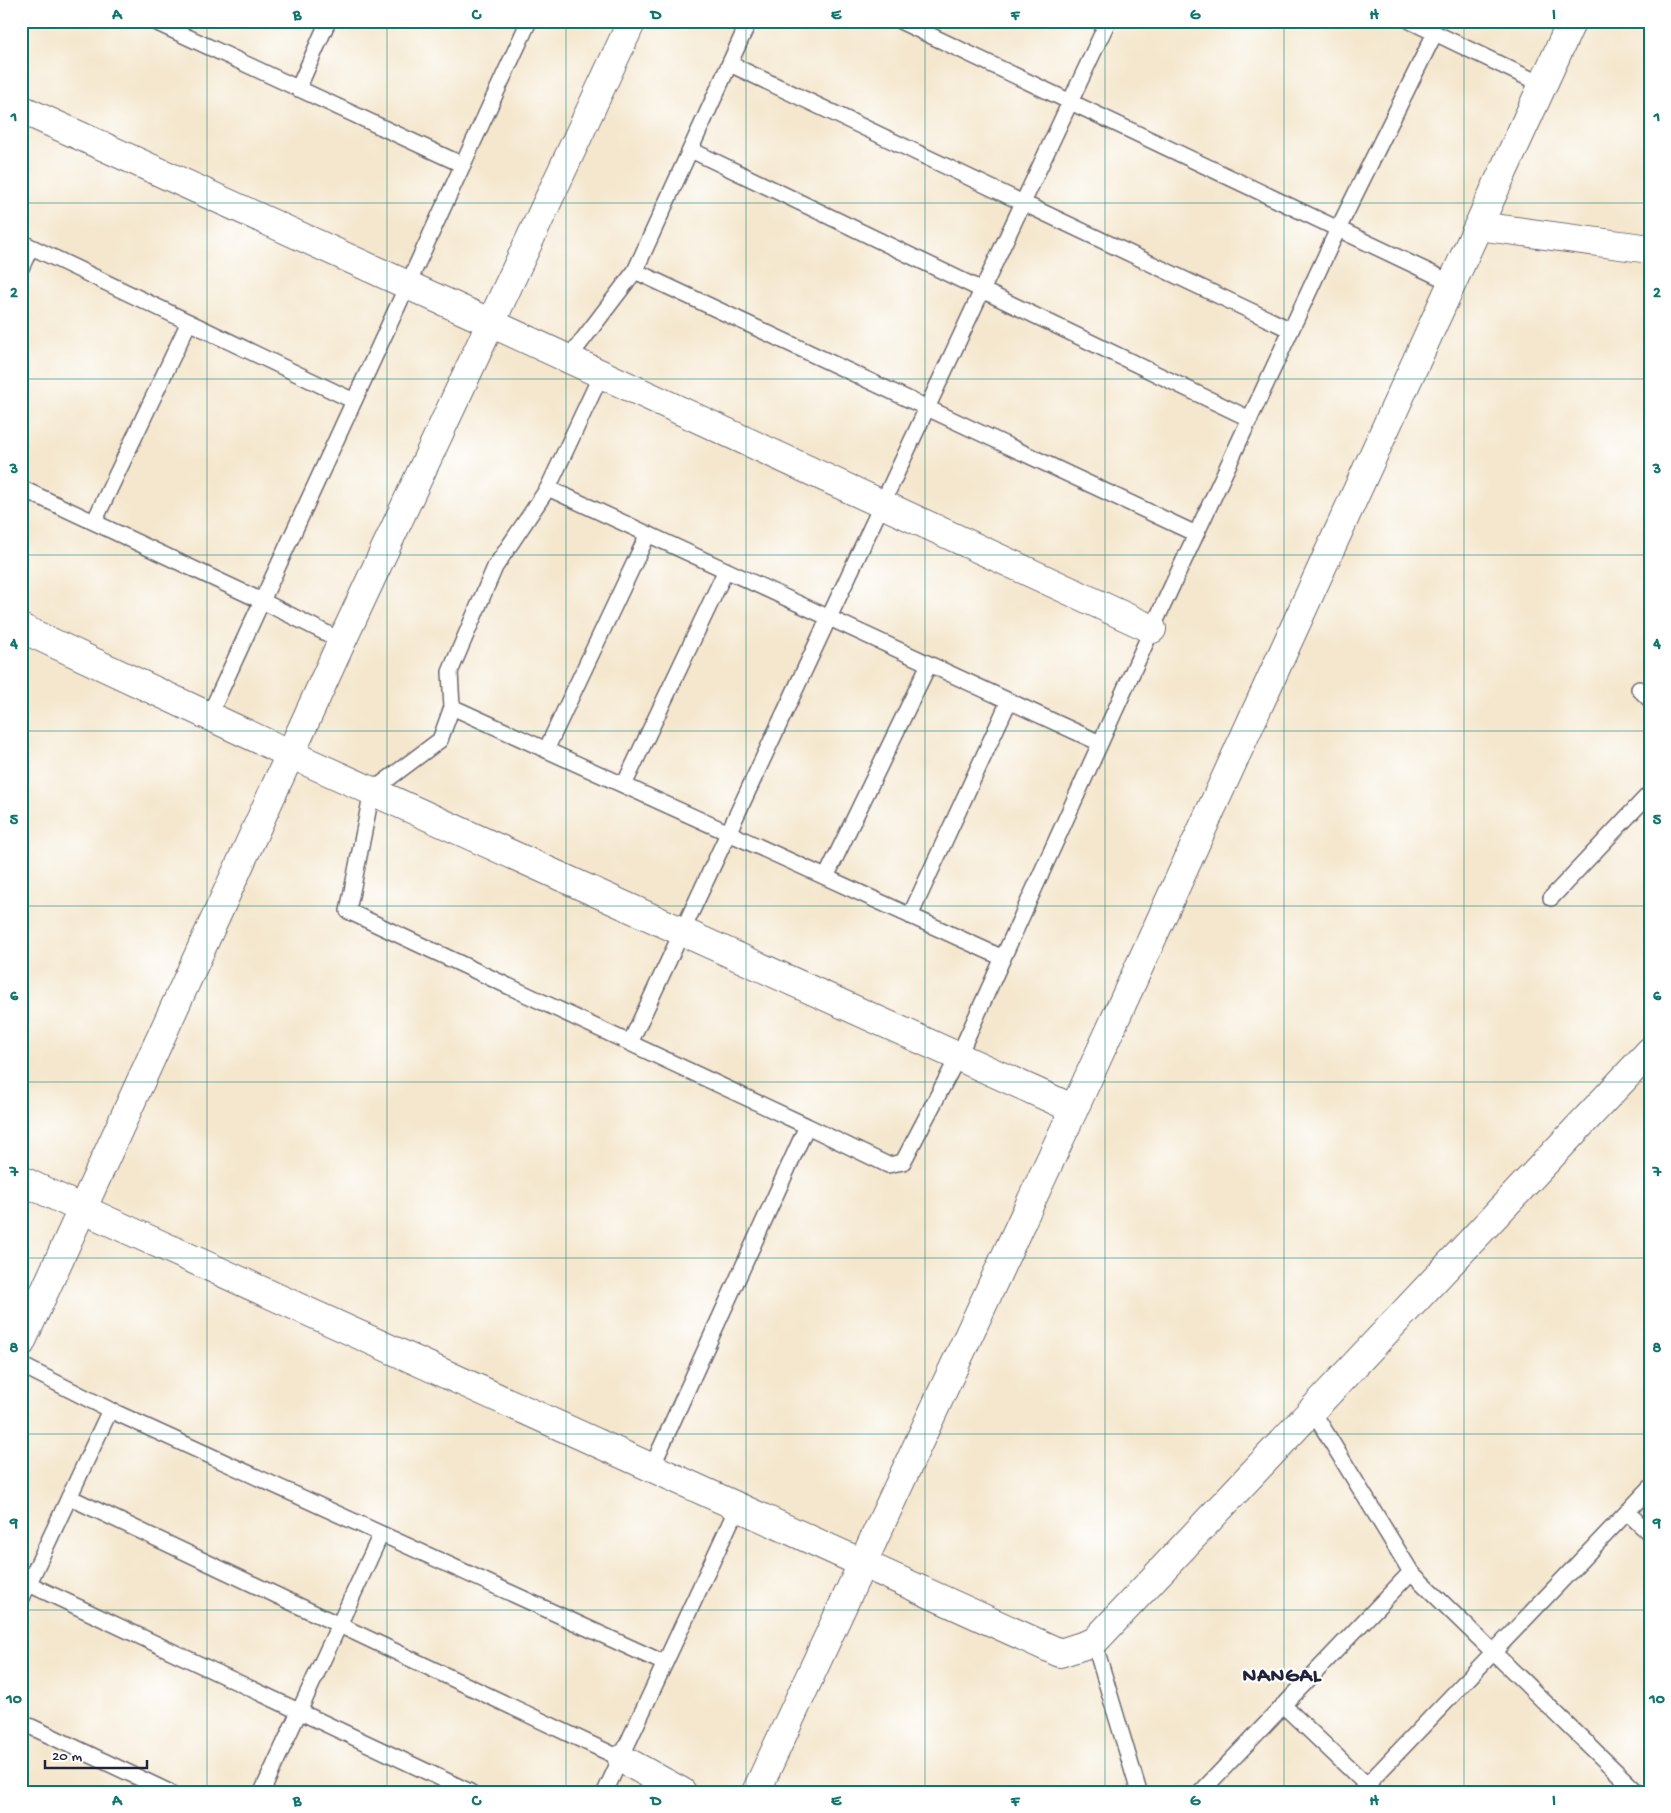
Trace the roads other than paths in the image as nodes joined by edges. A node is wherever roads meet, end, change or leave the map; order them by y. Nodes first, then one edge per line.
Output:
1 (328, 21) edge
2 (529, 21) edge
3 (632, 21) edge
4 (749, 21) edge
5 (900, 21) edge
6 (1108, 21) edge
7 (1410, 21) edge
8 (1572, 21) edge
9 (163, 23) edge
10 (1435, 33) junction
11 (730, 64) junction
12 (1543, 85) junction
13 (298, 89) junction
14 (1071, 102) junction
15 (21, 109) edge
16 (690, 150) junction
17 (463, 165) junction
18 (1023, 203) junction
19 (1478, 226) junction
20 (1338, 229) junction
21 (26, 244) edge
22 (1650, 249) edge
23 (21, 268) edge
24 (635, 271) junction
25 (1452, 282) junction
26 (408, 286) junction
27 (982, 290) junction
28 (189, 322) junction
29 (491, 323) junction
30 (1291, 330) junction
31 (568, 359) junction
32 (602, 375) junction
33 (354, 401) junction
34 (928, 408) junction
35 (1250, 419) junction
36 (21, 488) edge
37 (548, 488) junction
38 (882, 504) junction
39 (94, 522) junction
40 (648, 534) junction
41 (1196, 534) junction
42 (726, 570) junction
43 (262, 601) junction
44 (829, 618) junction
45 (21, 628) edge
46 (1152, 629) junction
47 (342, 641) junction
48 (929, 664) junction
49 (1638, 689) dead end
50 (1650, 700) edge
51 (1009, 701) junction
52 (452, 707) junction
53 (209, 716) junction
54 (1100, 743) junction
55 (546, 750) junction
56 (290, 754) junction
57 (624, 786) junction
58 (372, 791) junction
59 (1650, 793) edge
60 (729, 833) junction
61 (826, 877) junction
62 (1551, 898) dead end
63 (910, 916) junction
64 (682, 932) junction
65 (1003, 958) junction
66 (630, 1043) junction
67 (1650, 1051) edge
68 (958, 1057) junction
69 (1074, 1109) junction
70 (807, 1126) junction
71 (21, 1180) edge
72 (82, 1209) junction
73 (27, 1316) edge
74 (21, 1343) edge
75 (21, 1365) edge
76 (110, 1410) junction
77 (1312, 1410) junction
78 (652, 1467) junction
79 (1650, 1488) edge
80 (69, 1497) junction
81 (738, 1506) junction
82 (1627, 1512) junction
83 (381, 1534) junction
84 (1650, 1534) edge
85 (862, 1563) junction
86 (1412, 1572) junction
87 (29, 1584) junction
88 (21, 1600) edge
89 (339, 1625) junction
90 (1094, 1642) junction
91 (1494, 1652) junction
92 (664, 1663) junction
93 (1283, 1705) junction
94 (299, 1712) junction
95 (21, 1722) edge
96 (622, 1759) junction
97 (1367, 1789) edge
98 (1627, 1789) edge
99 (169, 1792) edge
100 (262, 1792) edge
101 (470, 1792) edge
102 (605, 1792) edge
103 (682, 1792) edge
104 (756, 1792) edge
105 (1139, 1792) edge
106 (1201, 1792) edge

1 - 13 lane
2 - 17 lane
3 - 29 street
4 - 11 lane
5 - 14 lane
6 - 14 lane
7 - 10 lane
8 - 12 street
9 - 13 lane
10 - 12 lane
10 - 20 lane
11 - 16 lane
11 - 18 lane
12 - 19 street
13 - 17 lane
14 - 18 lane
14 - 20 lane
15 - 26 street
16 - 24 lane
16 - 27 lane
17 - 26 lane
18 - 27 lane
18 - 30 lane
19 - 22 street
19 - 25 street
20 - 25 lane
20 - 30 lane
21 - 23 lane
21 - 28 lane
24 - 31 lane
24 - 34 lane
25 - 69 street
26 - 29 street
26 - 33 lane
27 - 34 lane
27 - 35 lane
28 - 33 lane
28 - 39 lane
29 - 31 street
29 - 47 street
30 - 35 lane
31 - 32 street
32 - 37 lane
32 - 38 street
33 - 43 lane
34 - 38 lane
34 - 41 lane
35 - 41 lane
36 - 39 lane
37 - 40 lane
37 - 52 lane
38 - 44 lane
38 - 46 street
39 - 43 lane
40 - 42 lane
40 - 55 lane
41 - 46 lane
42 - 44 lane
42 - 57 lane
43 - 47 lane
43 - 53 lane
44 - 48 lane
44 - 60 lane
45 - 53 street
46 - 54 lane
47 - 56 street
48 - 51 lane
48 - 61 lane
49 - 50 lane
51 - 54 lane
51 - 63 lane
52 - 55 lane
52 - 58 lane
53 - 56 street
54 - 65 lane
55 - 57 lane
56 - 58 street
56 - 72 street
57 - 60 lane
58 - 64 street
58 - 66 lane
59 - 62 lane
60 - 61 lane
60 - 64 lane
61 - 63 lane
63 - 65 lane
64 - 66 lane
64 - 68 street
65 - 68 lane
66 - 70 lane
67 - 77 street
68 - 69 street
68 - 70 lane
69 - 85 street
70 - 78 lane
71 - 72 street
72 - 73 street
72 - 78 street
73 - 74 street
75 - 76 lane
76 - 80 lane
76 - 83 lane
77 - 86 lane
77 - 90 street
78 - 81 street
79 - 82 lane
80 - 87 lane
80 - 89 lane
81 - 85 street
81 - 92 lane
82 - 84 lane
82 - 91 lane
83 - 89 lane
83 - 92 lane
85 - 90 street
85 - 104 street
86 - 91 lane
86 - 93 lane
87 - 88 lane
87 - 94 lane
89 - 94 lane
89 - 96 lane
90 - 105 lane
91 - 97 lane
91 - 98 lane
92 - 96 lane
93 - 97 lane
93 - 106 lane
94 - 100 lane
94 - 101 lane
95 - 99 lane
96 - 102 lane
96 - 103 street

